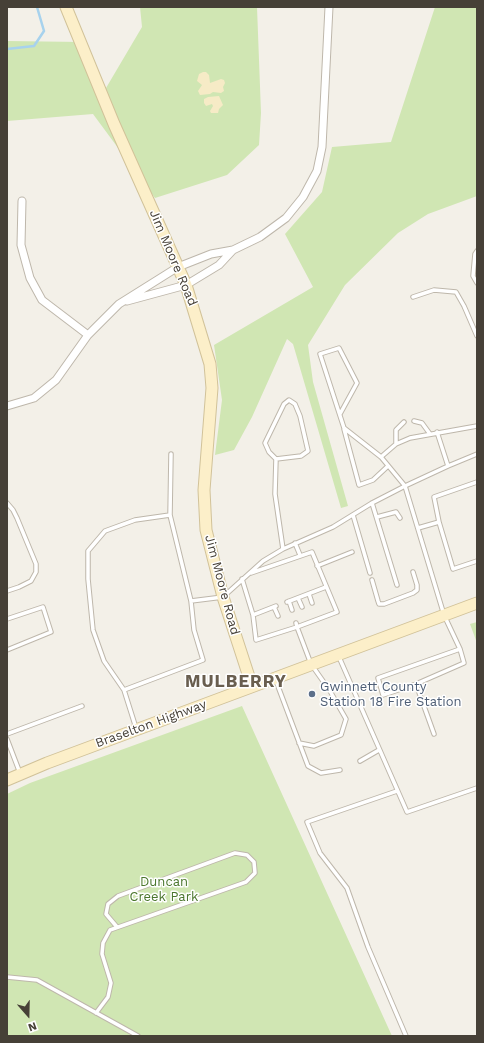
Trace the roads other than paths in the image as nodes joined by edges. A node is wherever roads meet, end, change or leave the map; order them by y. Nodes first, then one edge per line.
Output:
1 (66, 7) edge
2 (329, 7) edge
3 (22, 201) dead end
4 (233, 250) junction
5 (477, 251) edge
6 (178, 267) junction
7 (477, 283) edge
8 (186, 284) junction
9 (413, 297) dead end
10 (119, 304) junction
11 (475, 329) edge
12 (88, 335) junction
13 (477, 336) edge
14 (7, 406) edge
15 (340, 414) junction
16 (414, 421) dead end
17 (404, 422) dead end
18 (477, 426) edge
19 (344, 428) junction
20 (437, 432) junction
21 (430, 434) junction
22 (396, 444) junction
23 (171, 454) dead end
24 (477, 454) edge
25 (381, 457) junction
26 (276, 459) junction
27 (388, 466) junction
28 (448, 466) junction
29 (477, 482) edge
30 (405, 486) junction
31 (7, 503) edge
32 (372, 503) junction
33 (170, 515) junction
34 (353, 515) junction
35 (377, 517) junction
36 (400, 518) dead end
37 (439, 522) junction
38 (418, 528) junction
39 (295, 543) junction
40 (283, 549) junction
41 (352, 552) dead end
42 (300, 555) junction
43 (477, 561) edge
44 (318, 566) junction
45 (414, 572) dead end
46 (370, 573) dead end
47 (248, 574) junction
48 (242, 579) junction
49 (372, 580) dead end
50 (397, 585) dead end
51 (326, 588) junction
52 (7, 591) edge
53 (309, 594) junction
54 (223, 597) junction
55 (298, 598) junction
56 (191, 601) junction
57 (312, 603) dead end
58 (477, 603) edge
59 (302, 607) dead end
60 (292, 610) dead end
61 (253, 615) junction
62 (444, 615) junction
63 (278, 616) dead end
64 (7, 619) edge
65 (297, 625) junction
66 (460, 649) junction
67 (7, 650) edge
68 (337, 654) junction
69 (311, 664) junction
70 (275, 678) junction
71 (416, 684) junction
72 (252, 686) junction
73 (124, 690) junction
74 (82, 706) dead end
75 (137, 729) junction
76 (7, 734) edge
77 (434, 734) dead end
78 (7, 739) edge
79 (299, 743) junction
80 (379, 750) junction
81 (360, 761) dead end
82 (340, 770) dead end
83 (20, 774) junction
84 (7, 780) edge
85 (477, 788) edge
86 (397, 791) junction
87 (117, 927) junction
88 (7, 977) edge
89 (96, 1013) junction
90 (138, 1036) edge
91 (406, 1036) edge

1 - 6 street, Jim Moore Road
2 - 4 street
3 - 12 street
4 - 6 street
4 - 8 street
5 - 7 lane
6 - 8 street, Jim Moore Road
6 - 10 street
8 - 10 street
8 - 54 street, Jim Moore Road
9 - 11 lane
10 - 12 street
11 - 13 lane
12 - 14 street
15 - 15 lane
15 - 19 lane
16 - 21 lane
17 - 22 lane
18 - 20 lane
19 - 25 lane
19 - 27 lane
20 - 21 lane
20 - 28 lane
21 - 22 lane
22 - 25 lane
23 - 33 lane
24 - 28 lane
25 - 27 lane
26 - 26 lane
26 - 40 lane
27 - 30 lane
28 - 30 lane
29 - 37 lane
30 - 32 lane
30 - 38 lane
31 - 52 lane
32 - 34 lane
32 - 35 lane
33 - 56 lane
33 - 73 lane
34 - 39 lane
34 - 46 lane
35 - 36 lane
35 - 50 lane
37 - 38 lane
37 - 43 lane
38 - 62 lane
39 - 40 lane
39 - 42 lane
40 - 47 lane
41 - 44 lane
42 - 44 lane
42 - 47 lane
44 - 51 lane
45 - 49 lane
47 - 48 lane
48 - 54 lane
48 - 61 lane
51 - 53 lane
51 - 65 lane
53 - 55 lane
53 - 57 lane
54 - 56 lane
54 - 72 street, Jim Moore Road
55 - 59 lane
55 - 60 lane
56 - 73 lane
58 - 62 street, Braselton Highway
61 - 63 lane
61 - 65 lane
62 - 66 lane
62 - 68 street, Braselton Highway
64 - 67 lane
65 - 69 lane
66 - 71 lane
66 - 71 lane
68 - 69 street, Braselton Highway
68 - 80 lane
69 - 70 street, Braselton Highway
69 - 79 lane
70 - 72 street, Braselton Highway
70 - 79 lane
71 - 77 lane
72 - 75 street, Braselton Highway
73 - 75 lane
74 - 76 lane
75 - 83 street, Braselton Highway
78 - 83 lane
79 - 82 lane
80 - 81 lane
80 - 86 lane
83 - 84 street, Braselton Highway
85 - 86 lane
86 - 91 lane
87 - 87 lane
87 - 89 lane
88 - 89 lane
89 - 90 lane

